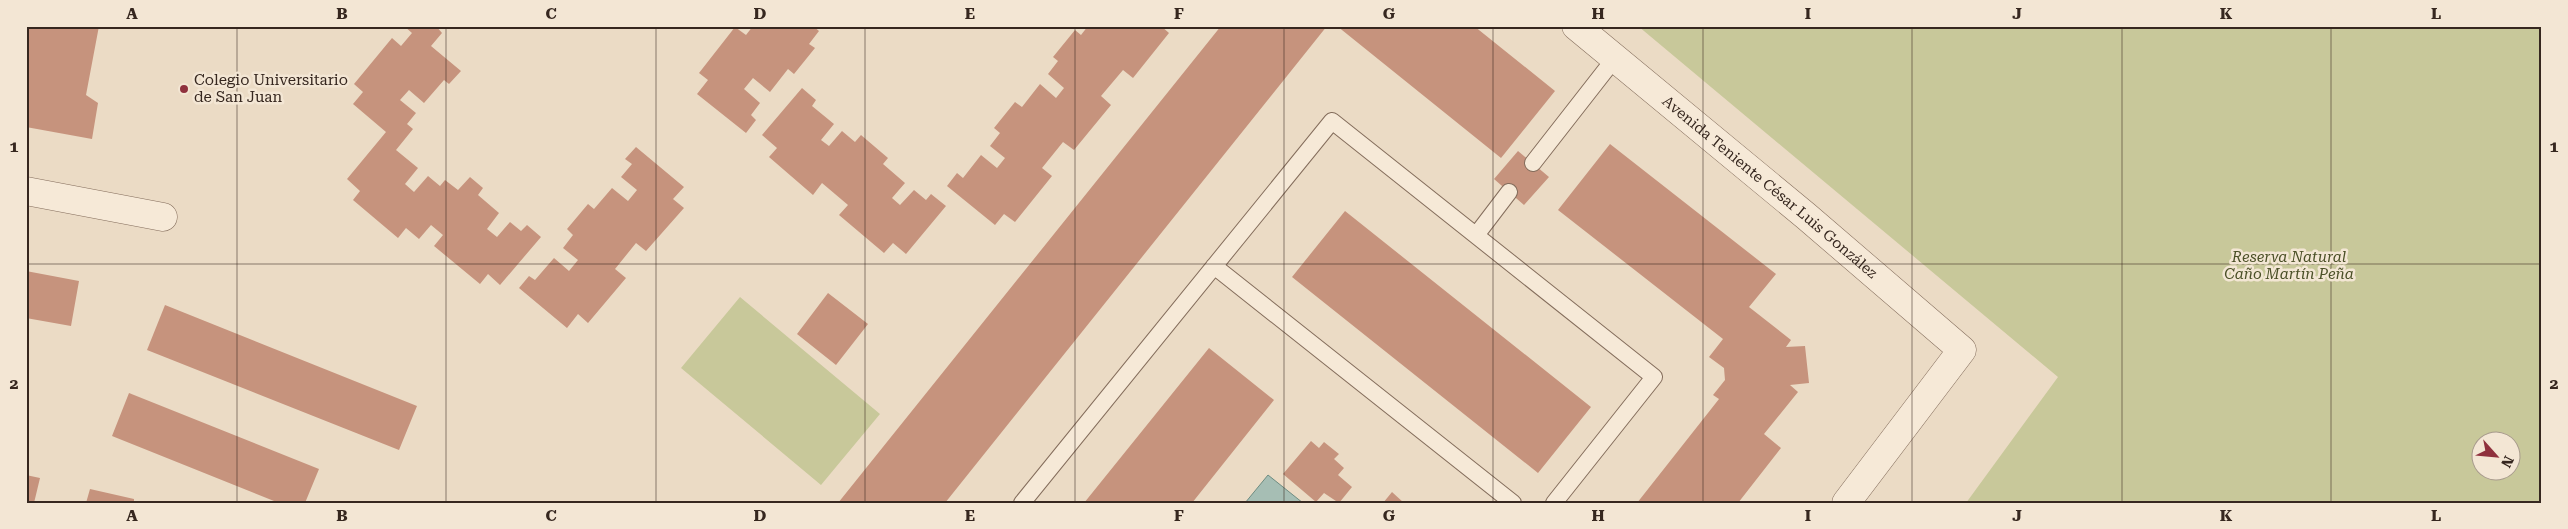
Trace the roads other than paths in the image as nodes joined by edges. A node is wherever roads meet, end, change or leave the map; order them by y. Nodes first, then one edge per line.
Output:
1 (1576, 26) edge
2 (1615, 58) junction
3 (1533, 163) dead end
4 (26, 191) edge
5 (1509, 192) dead end
6 (163, 217) dead end
7 (1476, 234) junction
8 (1214, 266) junction
9 (1022, 503) edge
10 (1513, 503) edge
11 (1554, 503) edge
12 (1846, 503) edge

1 - 2 street, Avenida Teniente César Luis González
2 - 3 lane
2 - 12 street, Avenida Teniente César Luis González
4 - 6 street
5 - 7 lane
7 - 8 lane
7 - 11 lane
8 - 9 lane
8 - 10 lane

